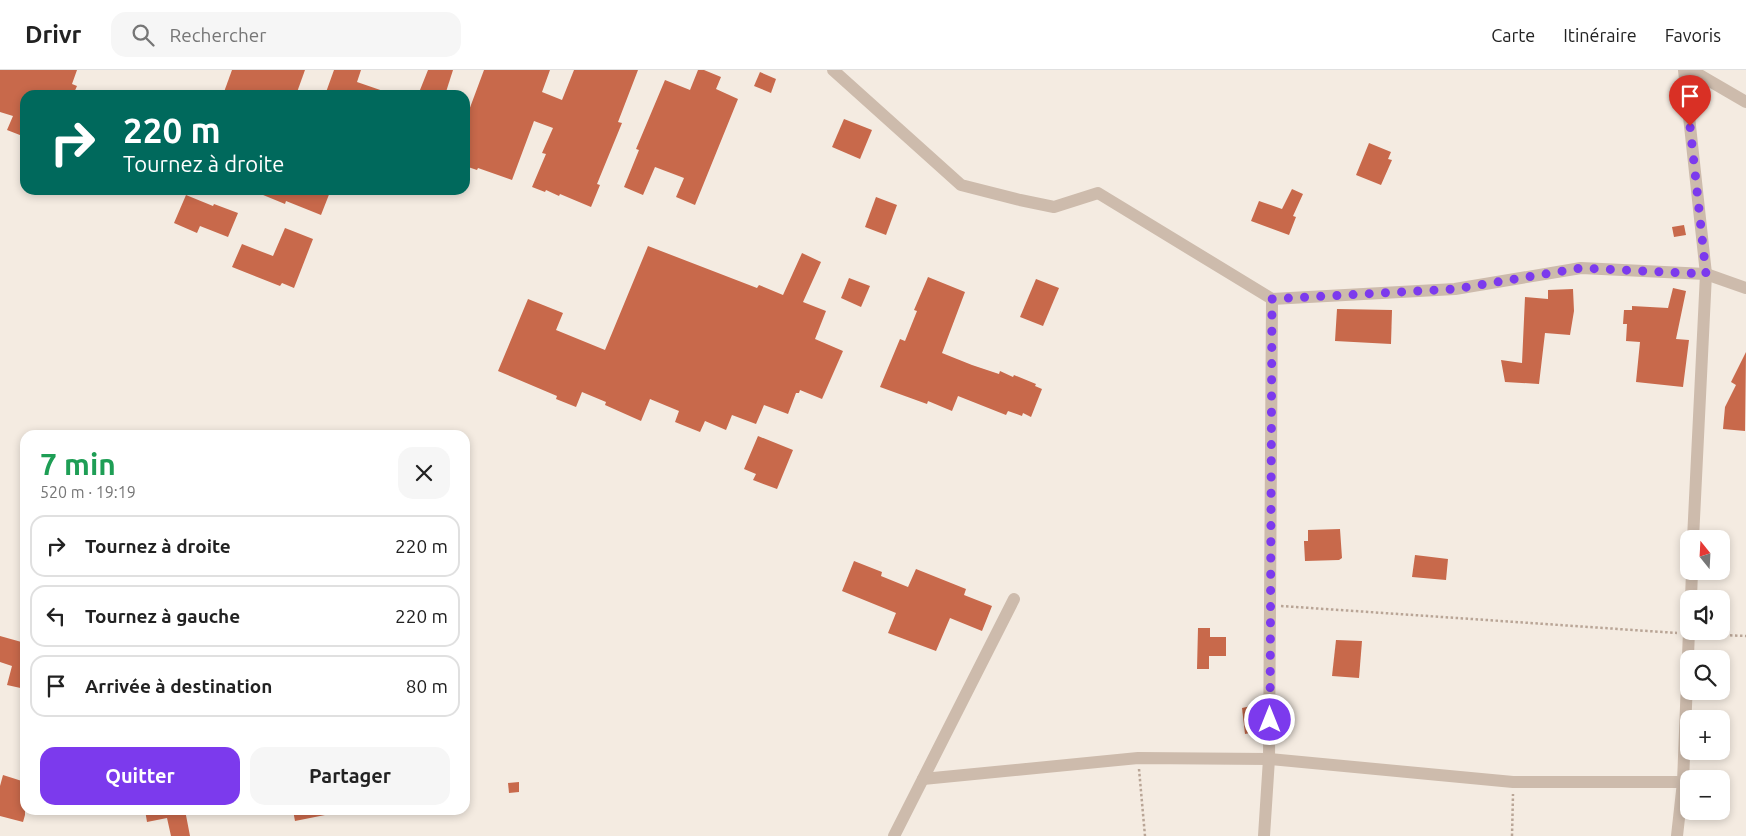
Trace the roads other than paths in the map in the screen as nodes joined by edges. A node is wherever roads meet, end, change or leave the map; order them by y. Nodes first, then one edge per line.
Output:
1 (832, 70) edge
2 (1684, 70) edge
3 (1691, 70) edge
4 (1746, 102) edge
5 (1706, 274) junction
6 (1746, 288) edge
7 (1272, 299) junction
8 (1693, 530) edge
9 (1014, 599) dead end
10 (1689, 640) edge
11 (1269, 758) junction
12 (1683, 770) edge
13 (923, 779) junction
14 (1680, 782) edge
15 (1680, 809) edge
16 (894, 836) edge
17 (1264, 836) edge
18 (1677, 836) edge

1 - 7 street
2 - 5 street
3 - 4 street
5 - 6 street
5 - 7 street
5 - 8 street
7 - 11 street
9 - 13 street
10 - 12 street
11 - 13 street
11 - 14 street
11 - 17 street
13 - 16 street
15 - 18 street

